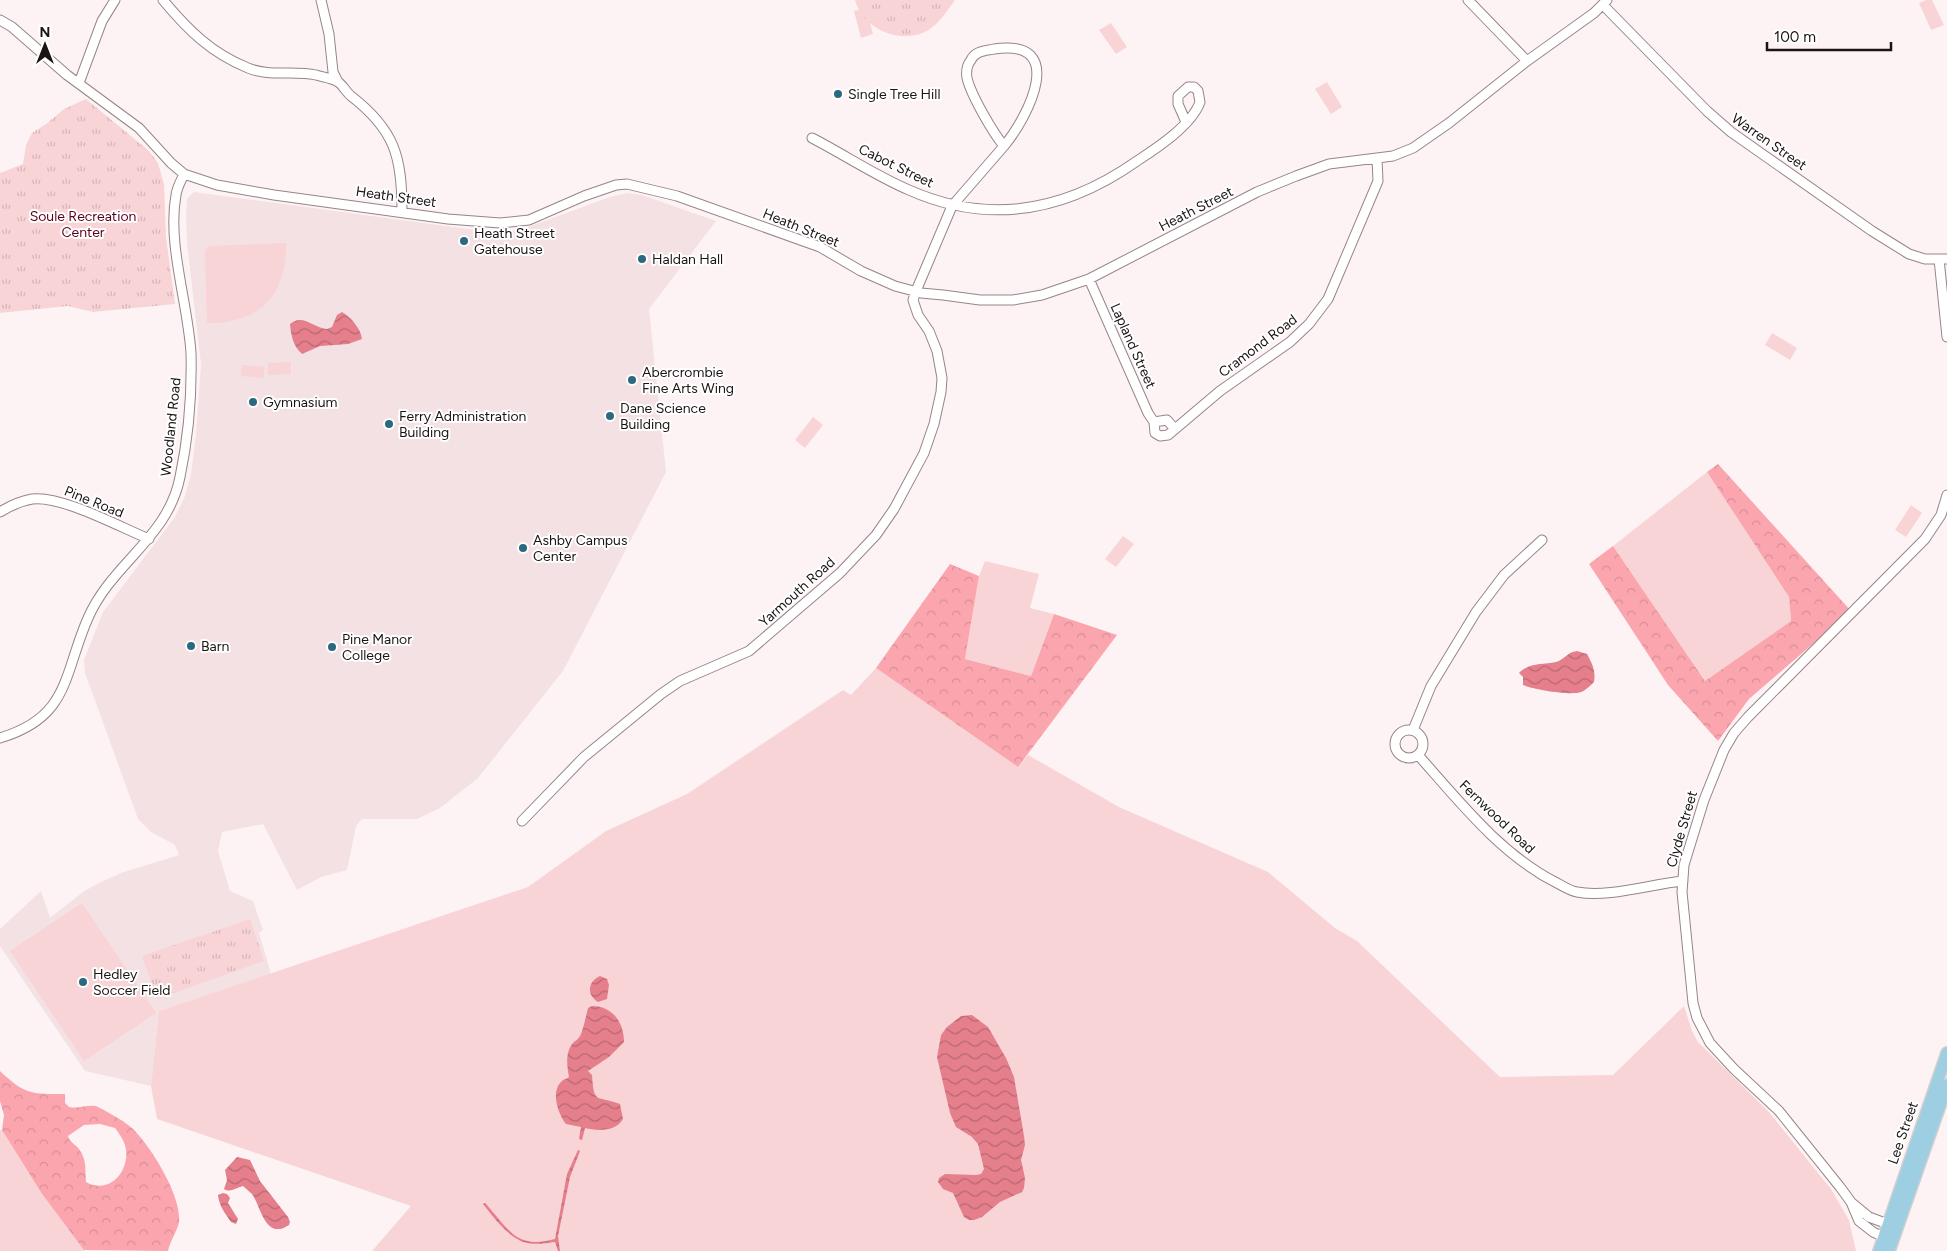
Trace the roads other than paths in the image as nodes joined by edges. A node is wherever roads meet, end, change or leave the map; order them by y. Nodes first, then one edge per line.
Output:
1 (115, 0) edge
2 (163, 0) edge
3 (320, 0) edge
4 (1468, 0) edge
5 (1605, 3) edge
6 (0, 20) edge
7 (1527, 61) junction
8 (338, 82) junction
9 (79, 83) junction
10 (1186, 122) dead end
11 (812, 138) dead end
12 (1004, 146) junction
13 (1377, 159) junction
14 (184, 174) junction
15 (952, 206) junction
16 (402, 211) junction
17 (1943, 259) edge
18 (1089, 279) junction
19 (916, 291) junction
20 (1947, 337) edge
21 (1154, 422) junction
22 (1174, 428) junction
23 (1947, 495) edge
24 (0, 512) edge
25 (149, 539) junction
26 (1542, 540) dead end
27 (1413, 730) junction
28 (0, 738) edge
29 (1418, 755) junction
30 (522, 821) dead end
31 (1683, 881) junction
32 (1947, 1052) edge
33 (1947, 1086) edge
34 (1851, 1202) junction
35 (1893, 1226) junction
36 (1889, 1243) edge
37 (1879, 1251) edge

1 - 9 street
2 - 8 street
3 - 8 street
4 - 7 street
5 - 7 street, Heath Street
5 - 17 street, Warren Street
6 - 9 street, Heath Street
7 - 13 street, Heath Street
8 - 16 street
9 - 14 street, Heath Street
10 - 15 street, Cabot Street
11 - 15 street, Cabot Street
12 - 12 street
12 - 15 street
13 - 18 street, Heath Street
13 - 22 street, Cramond Road
14 - 16 street, Heath Street
14 - 25 street, Woodland Road
15 - 19 street
16 - 19 street, Heath Street
17 - 20 street
18 - 19 street, Heath Street
18 - 21 street, Lapland Street
19 - 30 street, Yarmouth Road
21 - 22 street
21 - 22 street, Lapland Street
23 - 31 street, Clyde Street
24 - 25 street, Pine Road
25 - 28 street, Woodland Road
26 - 27 street
27 - 29 street
27 - 29 street
29 - 31 street, Fernwood Road
31 - 34 street, Clyde Street
32 - 35 main road, Lee Street
33 - 35 main road, Lee Street
34 - 35 street, Clyde Street
34 - 36 street, Clyde Street
35 - 36 main road
36 - 37 main road

